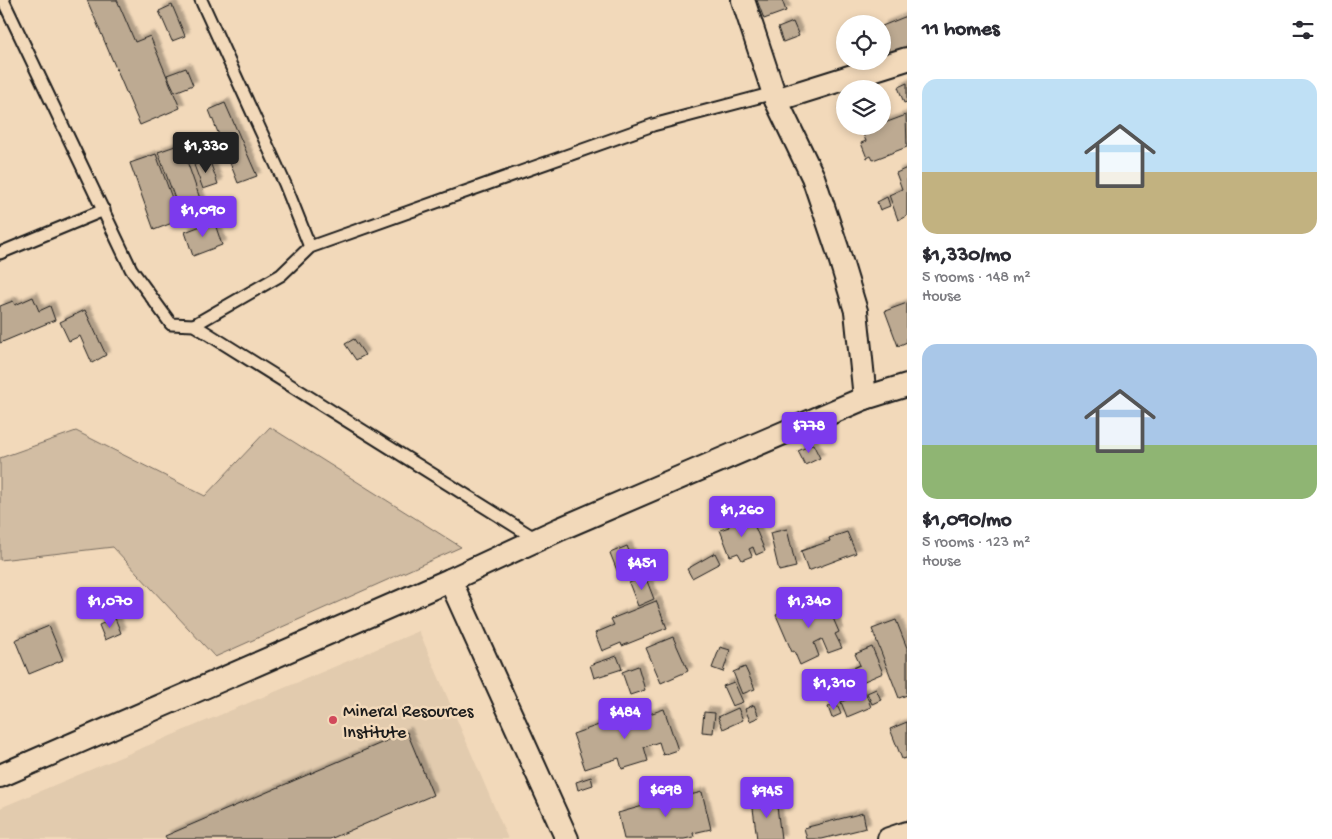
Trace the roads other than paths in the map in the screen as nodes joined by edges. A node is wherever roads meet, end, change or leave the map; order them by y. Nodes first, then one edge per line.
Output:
1 (3, 0) edge
2 (201, 0) edge
3 (743, 0) edge
4 (907, 59) edge
5 (775, 96) junction
6 (104, 210) junction
7 (310, 247) junction
8 (0, 253) edge
9 (194, 325) junction
10 (907, 385) edge
11 (865, 398) junction
12 (536, 539) junction
13 (450, 580) junction
14 (0, 776) edge
15 (907, 832) edge
16 (568, 839) edge
17 (889, 839) edge

1 - 6 lane
2 - 7 lane
3 - 5 street
4 - 5 street
5 - 7 lane
5 - 11 street
6 - 8 lane
6 - 9 lane
7 - 9 lane
9 - 12 lane
10 - 11 street
11 - 12 street
12 - 13 street
13 - 14 street
13 - 16 street
15 - 17 street

